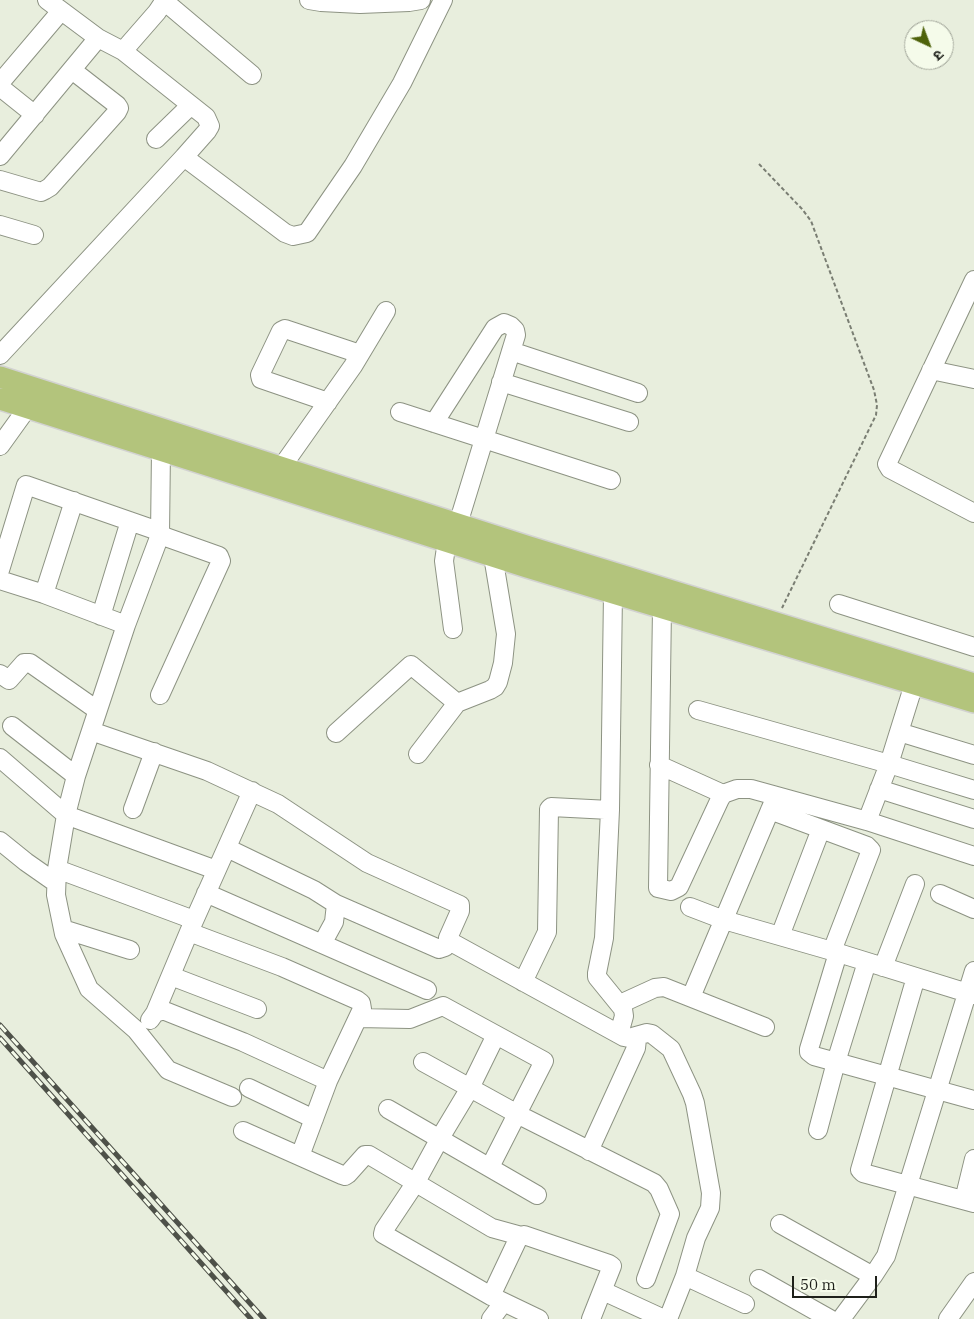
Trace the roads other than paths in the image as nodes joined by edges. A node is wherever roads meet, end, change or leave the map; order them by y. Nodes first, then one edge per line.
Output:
1 (164, 0) edge
2 (309, 0) edge
3 (421, 0) edge
4 (443, 0) edge
5 (54, 5) edge
6 (98, 38) junction
7 (123, 51) junction
8 (72, 70) junction
9 (252, 75) dead end
10 (0, 85) edge
11 (190, 105) junction
12 (35, 115) junction
13 (156, 139) dead end
14 (0, 156) edge
15 (184, 157) junction
16 (0, 180) edge
17 (0, 225) edge
18 (34, 235) dead end
19 (974, 280) edge
20 (386, 311) dead end
21 (511, 351) junction
22 (360, 354) junction
23 (0, 355) edge
24 (931, 370) junction
25 (0, 377) edge
26 (974, 379) edge
27 (501, 382) junction
28 (638, 393) dead end
29 (0, 399) edge
30 (328, 402) junction
31 (28, 407) junction
32 (400, 412) dead end
33 (629, 422) dead end
34 (434, 424) junction
35 (163, 440) junction
36 (484, 440) junction
37 (0, 446) edge
38 (282, 468) junction
39 (610, 480) dead end
40 (74, 501) junction
41 (974, 513) edge
42 (130, 522) junction
43 (452, 532) junction
44 (161, 533) junction
45 (493, 556) junction
46 (0, 570) edge
47 (0, 580) edge
48 (613, 593) junction
49 (44, 594) junction
50 (839, 604) dead end
51 (662, 608) junction
52 (101, 616) junction
53 (126, 625) junction
54 (453, 629) dead end
55 (974, 648) edge
56 (0, 674) edge
57 (914, 684) junction
58 (974, 684) edge
59 (160, 695) dead end
60 (974, 702) edge
61 (457, 703) junction
62 (97, 710) junction
63 (698, 710) dead end
64 (12, 726) dead end
65 (91, 731) junction
66 (899, 732) junction
67 (336, 733) dead end
68 (154, 752) junction
69 (418, 754) dead end
70 (974, 755) edge
71 (0, 758) edge
72 (889, 764) junction
73 (659, 765) junction
74 (76, 776) junction
75 (880, 789) junction
76 (974, 790) edge
77 (252, 792) junction
78 (723, 794) junction
79 (773, 803) junction
80 (134, 809) dead end
81 (610, 810) junction
82 (66, 815) junction
83 (974, 819) edge
84 (867, 821) junction
85 (821, 829) junction
86 (0, 841) edge
87 (227, 848) junction
88 (974, 856) edge
89 (216, 870) junction
90 (56, 876) junction
91 (915, 884) dead end
92 (206, 893) junction
93 (940, 894) dead end
94 (336, 904) junction
95 (690, 907) dead end
96 (974, 909) edge
97 (724, 920) junction
98 (191, 926) junction
99 (63, 929) junction
100 (780, 936) junction
101 (449, 940) junction
102 (322, 944) junction
103 (130, 950) dead end
104 (835, 952) junction
105 (875, 964) junction
106 (974, 970) edge
107 (170, 976) junction
108 (916, 977) junction
109 (523, 982) junction
110 (427, 990) dead end
111 (970, 994) edge
112 (691, 997) junction
113 (620, 1004) junction
114 (257, 1009) dead end
115 (155, 1013) junction
116 (358, 1018) junction
117 (765, 1027) dead end
118 (140, 1034) junction
119 (496, 1035) junction
120 (627, 1036) junction
121 (423, 1062) dead end
122 (836, 1062) junction
123 (887, 1076) junction
124 (328, 1081) junction
125 (249, 1088) dead end
126 (470, 1088) junction
127 (936, 1089) junction
128 (232, 1097) dead end
129 (974, 1100) edge
130 (388, 1109) dead end
131 (516, 1114) junction
132 (314, 1119) junction
133 (818, 1130) dead end
134 (243, 1131) dead end
135 (440, 1138) junction
136 (589, 1151) junction
137 (300, 1156) junction
138 (974, 1159) edge
139 (490, 1167) junction
140 (416, 1182) junction
141 (908, 1186) junction
142 (537, 1194) dead end
143 (969, 1202) edge
144 (780, 1224) dead end
145 (521, 1236) junction
146 (685, 1276) junction
147 (873, 1276) junction
148 (646, 1279) dead end
149 (759, 1279) dead end
150 (974, 1282) edge
151 (603, 1290) junction
152 (497, 1300) junction
153 (745, 1304) dead end
154 (627, 1311) edge
155 (491, 1319) edge
156 (539, 1319) edge
157 (592, 1319) edge
158 (664, 1319) edge
159 (668, 1319) edge
160 (830, 1319) edge
161 (841, 1319) edge
162 (948, 1319) edge

1 - 7 street
1 - 9 street
2 - 3 street
4 - 15 street
5 - 6 street
5 - 10 street
6 - 7 street
6 - 8 street
7 - 11 street
8 - 12 street
8 - 16 street
10 - 12 street
11 - 13 street
11 - 15 street
12 - 14 street
15 - 23 street
17 - 18 street
19 - 24 street
20 - 22 street
21 - 27 street
21 - 28 street
21 - 34 street
22 - 30 street
22 - 30 street
24 - 26 street
24 - 41 street
25 - 35 main road
27 - 33 street
27 - 36 street
29 - 31 main road
30 - 38 street
31 - 35 main road
31 - 37 street
32 - 34 street
34 - 36 street
35 - 38 main road
35 - 43 main road
35 - 44 street
36 - 39 street
36 - 43 street
38 - 43 main road
40 - 42 street
40 - 46 street
40 - 49 street
42 - 44 street
42 - 52 street
43 - 45 main road
43 - 54 street
43 - 58 main road
44 - 53 street
44 - 59 street
45 - 48 main road
45 - 61 street
47 - 49 street
48 - 51 main road
48 - 81 street
49 - 52 street
50 - 55 street
51 - 57 main road
51 - 73 street
52 - 53 street
53 - 62 street
56 - 62 street
57 - 60 main road
57 - 66 street
61 - 67 street
61 - 69 street
62 - 65 street
63 - 72 street
64 - 74 street
65 - 68 street
65 - 74 street
66 - 70 street
66 - 72 street
68 - 77 street
68 - 80 street
71 - 82 street
72 - 75 street
72 - 76 street
73 - 78 street
73 - 78 street
74 - 82 street
75 - 83 street
75 - 84 street
77 - 87 street
77 - 101 street
78 - 79 street
79 - 84 street
79 - 85 street
79 - 97 street
81 - 109 street
81 - 113 street
82 - 89 street
82 - 90 street
84 - 88 street
85 - 100 street
85 - 104 street
86 - 90 street
87 - 89 street
87 - 94 street
89 - 92 street
90 - 98 street
90 - 99 street
91 - 105 street
92 - 98 street
92 - 102 street
93 - 96 street
94 - 101 street
94 - 102 street
95 - 97 street
97 - 100 street
97 - 112 street
98 - 107 street
98 - 116 street
99 - 103 street
99 - 118 street
100 - 104 street
101 - 109 street
102 - 110 street
104 - 105 street
104 - 122 street
105 - 108 street
105 - 122 street
106 - 111 street
107 - 114 street
107 - 115 street
108 - 111 street
108 - 123 street
109 - 120 street
111 - 127 street
112 - 113 street
112 - 117 street
113 - 120 street
115 - 118 street
115 - 124 street
116 - 119 street
116 - 124 street
118 - 128 street
119 - 126 street
119 - 131 street
120 - 136 street
120 - 146 street
121 - 126 street
122 - 123 street
122 - 133 street
123 - 127 street
123 - 141 street
124 - 132 street
125 - 132 street
126 - 131 street
126 - 135 street
127 - 129 street
127 - 141 street
130 - 135 street
131 - 136 street
131 - 139 street
132 - 137 street
134 - 137 street
135 - 139 street
135 - 140 street
136 - 148 street
137 - 140 street
138 - 143 street
139 - 142 street
140 - 145 street
140 - 152 street
141 - 143 street
141 - 147 street
144 - 147 street
145 - 151 street
145 - 152 street
146 - 153 street
146 - 159 street
147 - 161 street
149 - 160 street
150 - 162 street
151 - 154 street
151 - 157 street
152 - 155 street
152 - 156 street
154 - 158 street

